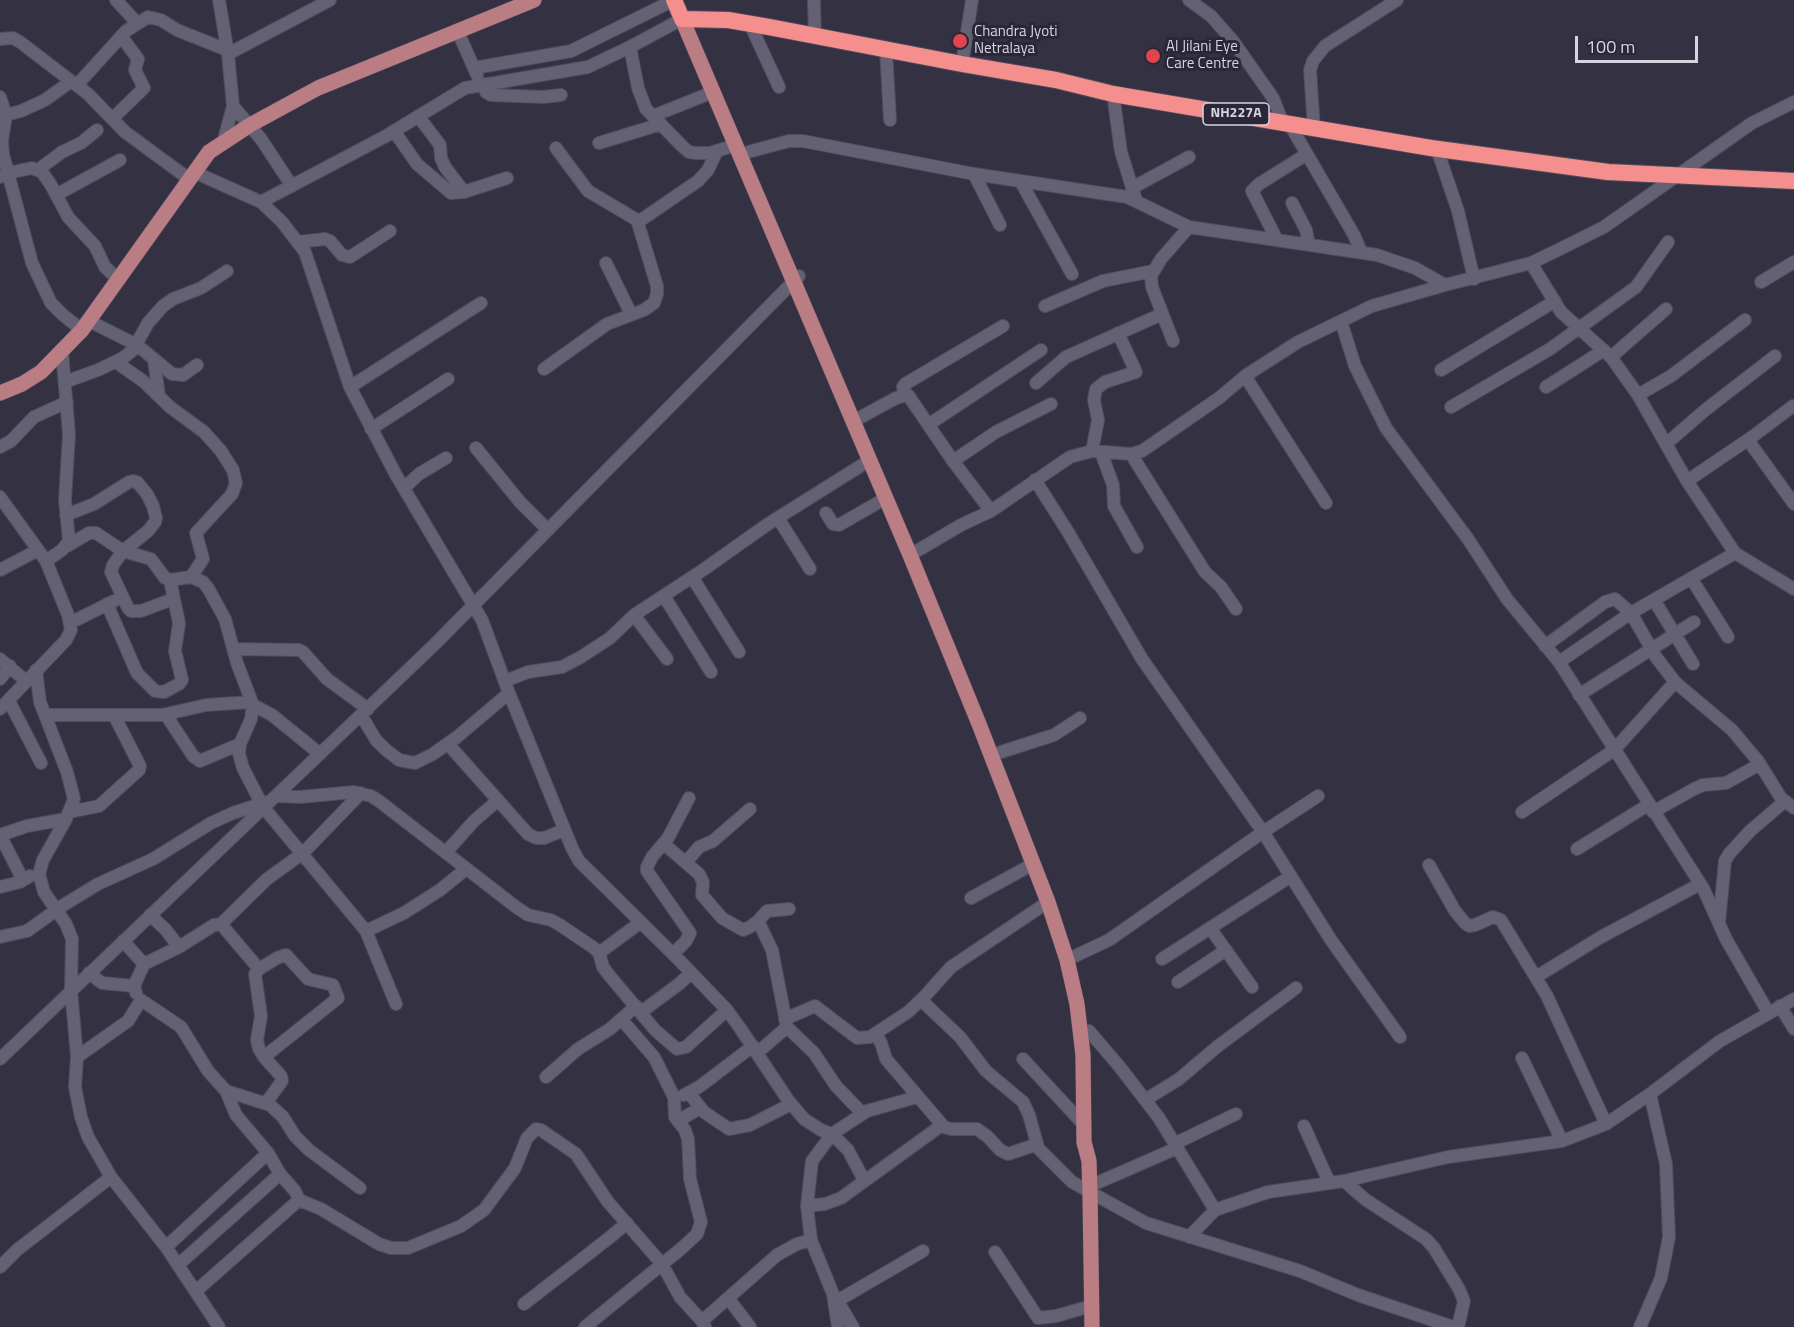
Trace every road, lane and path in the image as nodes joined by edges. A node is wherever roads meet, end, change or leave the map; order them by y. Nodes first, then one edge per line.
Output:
1 (116, 0) edge
2 (219, 0) edge
3 (534, 0) edge
4 (674, 0) edge
5 (682, 0) edge
6 (814, 0) edge
7 (972, 0) edge
8 (1397, 0) edge
9 (324, 1) edge
10 (1196, 2) edge
11 (514, 4) edge
12 (686, 19) junction
13 (136, 23) junction
14 (750, 24) junction
15 (458, 32) junction
16 (121, 36) junction
17 (815, 36) junction
18 (0, 39) edge
19 (630, 47) junction
20 (886, 50) junction
21 (228, 52) junction
22 (962, 64) junction
23 (474, 68) junction
24 (73, 83) junction
25 (482, 84) junction
26 (778, 87) dead end
27 (713, 92) junction
28 (1113, 94) junction
29 (561, 95) dead end
30 (0, 97) edge
31 (1794, 102) edge
32 (233, 106) junction
33 (418, 116) junction
34 (112, 119) junction
35 (657, 120) junction
36 (890, 120) dead end
37 (3, 124) edge
38 (1287, 124) junction
39 (250, 125) junction
40 (1314, 129) junction
41 (97, 130) dead end
42 (394, 131) junction
43 (223, 143) junction
44 (599, 143) dead end
45 (556, 148) dead end
46 (742, 149) junction
47 (1437, 149) junction
48 (717, 151) junction
49 (1307, 154) junction
50 (1189, 157) dead end
51 (120, 160) dead end
52 (38, 170) junction
53 (974, 174) junction
54 (4, 175) edge
55 (192, 175) junction
56 (1680, 175) junction
57 (507, 177) dead end
58 (1794, 181) edge
59 (1021, 182) junction
60 (291, 186) junction
61 (464, 192) junction
62 (1134, 194) junction
63 (56, 195) junction
64 (261, 202) junction
65 (1292, 203) dead end
66 (637, 220) junction
67 (1000, 225) dead end
68 (1189, 227) junction
69 (390, 231) dead end
70 (1277, 240) junction
71 (298, 242) junction
72 (1668, 242) dead end
73 (1309, 245) junction
74 (1361, 252) junction
75 (606, 263) dead end
76 (1531, 263) junction
77 (1794, 263) edge
78 (227, 271) dead end
79 (1154, 271) junction
80 (1072, 274) dead end
81 (797, 278) junction
82 (1474, 279) junction
83 (119, 280) junction
84 (1761, 282) dead end
85 (1445, 285) junction
86 (1555, 301) junction
87 (481, 303) dead end
88 (1045, 306) dead end
89 (1666, 309) dead end
90 (631, 314) junction
91 (1162, 314) junction
92 (1745, 320) dead end
93 (1341, 321) junction
94 (86, 326) junction
95 (1003, 326) dead end
96 (1579, 329) junction
97 (1118, 333) junction
98 (1173, 341) dead end
99 (136, 345) junction
100 (1041, 350) dead end
101 (62, 351) junction
102 (1608, 353) junction
103 (1775, 356) dead end
104 (154, 360) junction
105 (116, 363) junction
106 (197, 365) dead end
107 (544, 369) dead end
108 (1441, 370) dead end
109 (1245, 376) junction
110 (448, 379) dead end
111 (65, 382) junction
112 (1036, 383) dead end
113 (350, 387) junction
114 (1546, 387) dead end
115 (0, 393) edge
116 (904, 394) junction
117 (1638, 395) junction
118 (159, 396) junction
119 (67, 402) junction
120 (1051, 404) dead end
121 (1451, 406) dead end
122 (1794, 406) edge
123 (861, 417) junction
124 (928, 424) junction
125 (371, 429) junction
126 (1748, 440) junction
127 (1666, 444) junction
128 (0, 447) edge
129 (476, 448) dead end
130 (1096, 451) junction
131 (1131, 454) junction
132 (446, 458) dead end
133 (870, 460) junction
134 (953, 461) junction
135 (1035, 480) junction
136 (1687, 481) junction
137 (404, 488) junction
138 (0, 497) edge
139 (886, 498) junction
140 (1793, 501) edge
141 (1326, 502) dead end
142 (992, 511) junction
143 (826, 513) dead end
144 (66, 515) junction
145 (778, 518) junction
146 (548, 530) junction
147 (67, 546) junction
148 (1137, 547) dead end
149 (38, 550) junction
150 (123, 550) junction
151 (915, 553) junction
152 (1735, 553) junction
153 (46, 561) junction
154 (810, 569) dead end
155 (0, 570) edge
156 (191, 577) junction
157 (692, 577) junction
158 (1691, 578) junction
159 (170, 579) junction
160 (1794, 589) edge
161 (664, 596) junction
162 (123, 598) junction
163 (173, 599) junction
164 (1654, 600) junction
165 (107, 604) junction
166 (474, 604) junction
167 (1236, 609) dead end
168 (1631, 613) junction
169 (634, 615) junction
170 (1694, 622) dead end
171 (70, 623) junction
172 (1675, 635) junction
173 (1728, 637) dead end
174 (1545, 646) junction
175 (234, 649) junction
176 (1652, 649) junction
177 (739, 652) dead end
178 (667, 659) dead end
179 (1559, 662) junction
180 (5, 663) edge
181 (1693, 664) dead end
182 (36, 670) junction
183 (711, 672) dead end
184 (0, 679) edge
185 (26, 681) junction
186 (1675, 682) junction
187 (507, 687) junction
188 (1579, 695) junction
189 (253, 704) junction
190 (4, 705) edge
191 (364, 712) junction
192 (45, 715) junction
193 (114, 715) junction
194 (166, 715) junction
195 (1080, 718) dead end
196 (240, 744) junction
197 (448, 744) junction
198 (1614, 750) junction
199 (1001, 752) junction
200 (320, 754) junction
201 (41, 763) dead end
202 (1760, 764) junction
203 (361, 793) junction
204 (1318, 796) dead end
205 (689, 798) dead end
206 (497, 801) junction
207 (268, 802) junction
208 (1789, 805) edge
209 (1651, 808) junction
210 (750, 809) dead end
211 (1522, 812) dead end
212 (68, 815) junction
213 (564, 830) junction
214 (1263, 832) junction
215 (0, 835) edge
216 (664, 844) junction
217 (1577, 849) dead end
218 (447, 852) junction
219 (303, 853) junction
220 (686, 862) junction
221 (1033, 864) junction
222 (1429, 865) dead end
223 (466, 869) junction
224 (39, 871) junction
225 (1291, 876) junction
226 (23, 880) junction
227 (1700, 884) junction
228 (0, 887) edge
229 (970, 897) dead end
230 (1048, 902) junction
231 (56, 909) junction
232 (789, 909) dead end
233 (150, 915) junction
234 (758, 921) junction
235 (641, 922) junction
236 (221, 924) junction
237 (1719, 924) junction
238 (1210, 928) junction
239 (366, 930) junction
240 (0, 937) edge
241 (123, 941) junction
242 (179, 947) junction
243 (1226, 950) junction
244 (599, 952) junction
245 (673, 954) junction
246 (1075, 956) junction
247 (1162, 959) dead end
248 (144, 964) junction
249 (259, 969) junction
250 (88, 973) junction
251 (691, 973) junction
252 (1536, 977) junction
253 (1178, 982) dead end
254 (134, 986) junction
255 (1252, 987) dead end
256 (1296, 988) dead end
257 (71, 990) junction
258 (1794, 999) edge
259 (141, 1000) junction
260 (921, 1000) junction
261 (396, 1004) dead end
262 (1780, 1006) junction
263 (638, 1009) junction
264 (727, 1011) junction
265 (1768, 1012) junction
266 (621, 1019) junction
267 (786, 1023) junction
268 (1794, 1029) edge
269 (1089, 1031) junction
270 (876, 1034) junction
271 (1400, 1037) dead end
272 (755, 1049) junction
273 (77, 1057) junction
274 (264, 1057) junction
275 (1522, 1058) dead end
276 (0, 1059) edge
277 (1023, 1059) dead end
278 (546, 1077) dead end
279 (226, 1091) junction
280 (689, 1093) junction
281 (1650, 1094) junction
282 (674, 1097) junction
283 (917, 1097) junction
284 (1146, 1100) junction
285 (266, 1103) junction
286 (791, 1104) junction
287 (700, 1108) junction
288 (862, 1113) junction
289 (1236, 1114) dead end
290 (678, 1121) junction
291 (1606, 1124) junction
292 (942, 1125) junction
293 (1084, 1125) junction
294 (1304, 1126) dead end
295 (832, 1134) junction
296 (1562, 1141) junction
297 (1176, 1146) junction
298 (1038, 1147) junction
299 (268, 1153) junction
300 (1089, 1161) junction
301 (280, 1174) junction
302 (111, 1177) junction
303 (864, 1180) junction
304 (1344, 1181) junction
305 (1329, 1182) junction
306 (360, 1188) dead end
307 (1090, 1189) junction
308 (299, 1200) junction
309 (807, 1206) junction
310 (1215, 1210) junction
311 (627, 1223) junction
312 (1189, 1236) junction
313 (811, 1240) junction
314 (166, 1247) junction
315 (923, 1251) dead end
316 (995, 1252) dead end
317 (662, 1264) junction
318 (178, 1265) junction
319 (0, 1267) edge
320 (196, 1291) junction
321 (835, 1297) junction
322 (728, 1298) junction
323 (524, 1304) dead end
324 (1091, 1306) junction
325 (704, 1324) edge
326 (219, 1327) edge
327 (585, 1327) edge
328 (750, 1327) edge
329 (838, 1327) edge
330 (853, 1327) edge
331 (1092, 1327) edge
332 (1453, 1327) edge
333 (1458, 1327) edge
334 (1640, 1327) edge

1 - 13 street
2 - 21 street
3 - 11 main road
4 - 12 highway
4 - 23 street
5 - 12 highway
6 - 17 street
7 - 22 street
8 - 40 street
9 - 21 street
10 - 38 street
11 - 15 main road
12 - 14 highway, NH227A
12 - 19 street
12 - 27 main road
12 - 46 main road
13 - 16 street
13 - 21 street
14 - 17 highway, NH227A
14 - 26 street
15 - 23 street
15 - 39 main road
16 - 24 street
16 - 34 street
17 - 20 highway, NH227A
18 - 24 street
19 - 25 street
19 - 35 street
20 - 22 highway, NH227A
20 - 36 street
21 - 32 street
22 - 28 highway, NH227A
23 - 25 street
24 - 34 street
24 - 37 street
25 - 29 street
25 - 33 street
27 - 35 street
27 - 46 main road
28 - 38 highway, NH227A
28 - 62 street
30 - 37 street
31 - 56 street
32 - 39 street
32 - 43 street
33 - 42 street
33 - 61 street
34 - 55 street
35 - 44 street
35 - 48 street
37 - 54 street
38 - 40 highway, NH227A
38 - 49 street
39 - 43 main road
39 - 60 street
40 - 47 highway, NH227A
41 - 52 street
42 - 60 street
42 - 61 street
43 - 55 main road
45 - 66 street
46 - 48 street
46 - 53 street
46 - 81 main road
47 - 56 highway, NH227A
47 - 82 street
48 - 66 street
49 - 70 street
49 - 74 street
50 - 62 street
51 - 63 street
52 - 54 street
52 - 63 street
53 - 59 street
53 - 67 street
54 - 94 street
55 - 64 street
55 - 83 main road
56 - 58 highway, NH227A
56 - 76 street
57 - 61 street
59 - 62 street
59 - 80 street
60 - 64 street
62 - 68 street
63 - 83 street
64 - 71 street
65 - 73 street
66 - 90 street
68 - 70 street
68 - 79 street
69 - 71 street
70 - 73 street
71 - 113 street
72 - 96 street
73 - 74 street
74 - 85 street
75 - 90 street
76 - 82 street
76 - 86 street
77 - 84 street
78 - 99 street
79 - 88 street
79 - 91 street
81 - 123 main road
81 - 133 main road
81 - 146 street
82 - 85 street
83 - 94 main road
85 - 93 street
86 - 96 street
86 - 108 street
87 - 113 street
89 - 102 street
90 - 107 street
91 - 97 street
91 - 98 street
92 - 117 street
93 - 109 street
93 - 174 street
94 - 99 street
94 - 101 main road
95 - 116 street
96 - 102 street
96 - 121 street
97 - 112 street
97 - 130 street
99 - 104 street
99 - 105 street
100 - 124 street
101 - 111 street
101 - 115 main road
102 - 114 street
102 - 117 street
103 - 127 street
104 - 106 street
104 - 118 street
105 - 111 street
105 - 118 street
109 - 131 street
109 - 141 street
110 - 125 street
111 - 119 street
113 - 125 street
116 - 123 street
116 - 124 street
117 - 127 street
118 - 156 street
119 - 128 street
119 - 144 street
120 - 134 street
122 - 126 street
123 - 151 main road
124 - 134 street
125 - 137 street
126 - 136 street
126 - 140 street
127 - 136 street
129 - 146 street
130 - 131 street
130 - 135 street
130 - 148 street
131 - 167 street
132 - 137 street
133 - 139 main road
133 - 145 street
134 - 142 street
135 - 142 street
135 - 214 street
136 - 152 street
137 - 166 street
138 - 149 street
139 - 143 street
139 - 151 main road
142 - 151 street
144 - 147 street
144 - 150 street
145 - 154 street
145 - 157 street
146 - 166 street
147 - 150 street
147 - 153 street
149 - 153 street
149 - 155 street
150 - 159 street
150 - 162 street
151 - 199 main road
151 - 221 main road
152 - 158 street
152 - 160 street
153 - 171 street
156 - 159 street
156 - 175 street
157 - 161 street
157 - 177 street
158 - 164 street
158 - 173 street
159 - 163 street
161 - 169 street
161 - 183 street
162 - 163 street
162 - 165 street
163 - 165 street
164 - 168 street
164 - 172 street
165 - 171 street
166 - 187 street
166 - 191 street
168 - 174 street
168 - 176 street
168 - 179 street
169 - 178 street
169 - 187 street
170 - 172 street
171 - 182 street
172 - 176 street
172 - 181 street
174 - 179 street
175 - 189 street
175 - 191 street
176 - 186 street
176 - 188 street
179 - 188 street
180 - 184 street
180 - 185 street
182 - 185 street
182 - 192 street
185 - 190 street
186 - 198 street
186 - 202 street
187 - 197 street
187 - 213 street
188 - 198 street
189 - 194 street
189 - 196 street
189 - 200 street
190 - 201 street
191 - 197 street
191 - 200 street
192 - 193 street
192 - 212 street
193 - 194 street
193 - 212 street
194 - 196 street
195 - 199 street
196 - 207 street
197 - 206 street
198 - 209 street
198 - 211 street
199 - 246 main road
200 - 207 street
202 - 208 street
202 - 209 street
203 - 207 street
203 - 218 street
203 - 219 street
204 - 214 street
205 - 216 street
206 - 213 street
206 - 218 street
207 - 219 street
207 - 231 street
207 - 233 street
208 - 237 street
209 - 217 street
209 - 227 street
210 - 220 street
212 - 215 street
212 - 224 street
213 - 235 street
214 - 225 street
214 - 246 street
215 - 226 street
216 - 220 street
216 - 245 street
218 - 223 street
219 - 236 street
219 - 239 street
220 - 234 street
221 - 229 street
221 - 230 main road
222 - 252 street
223 - 239 street
223 - 244 street
224 - 226 street
224 - 231 street
225 - 238 street
225 - 271 street
226 - 228 street
227 - 237 street
227 - 252 street
230 - 260 street
230 - 293 main road
231 - 240 street
231 - 257 street
232 - 234 street
233 - 241 street
233 - 242 street
234 - 267 street
235 - 244 street
235 - 245 street
236 - 242 street
236 - 249 street
237 - 265 street
238 - 243 street
238 - 247 street
239 - 261 street
241 - 248 street
241 - 250 street
242 - 248 street
243 - 253 street
243 - 255 street
244 - 263 street
245 - 251 street
246 - 269 main road
248 - 254 street
249 - 274 street
249 - 274 street
250 - 254 street
250 - 257 street
251 - 263 street
251 - 264 street
252 - 291 street
254 - 259 street
256 - 284 street
257 - 273 street
257 - 276 street
258 - 262 street
259 - 273 street
259 - 279 street
260 - 270 street
260 - 298 street
262 - 265 street
262 - 268 street
263 - 264 street
263 - 266 street
264 - 272 street
265 - 281 street
266 - 278 street
266 - 282 street
267 - 270 street
267 - 272 street
267 - 288 street
269 - 284 street
269 - 300 main road
270 - 283 street
272 - 280 street
272 - 286 street
273 - 302 street
274 - 285 street
275 - 296 street
277 - 293 street
279 - 285 street
279 - 299 street
280 - 282 street
280 - 287 street
281 - 291 street
281 - 334 street
282 - 290 street
283 - 288 street
283 - 292 street
284 - 297 street
285 - 306 street
286 - 287 street
286 - 295 street
287 - 290 street
288 - 295 street
289 - 297 street
290 - 317 street
291 - 296 street
292 - 298 street
292 - 303 street
293 - 300 main road
294 - 305 street
295 - 303 street
295 - 309 street
296 - 304 street
297 - 307 street
297 - 310 street
298 - 307 street
299 - 301 street
299 - 314 street
300 - 307 main road
301 - 308 street
301 - 318 street
302 - 314 street
302 - 319 street
303 - 309 street
304 - 305 street
304 - 333 street
305 - 310 street
307 - 312 street
307 - 324 main road
308 - 311 street
308 - 320 street
309 - 313 street
310 - 312 street
311 - 317 street
311 - 323 street
312 - 332 street
313 - 321 street
313 - 322 street
314 - 318 street
315 - 321 street
316 - 324 street
317 - 325 street
317 - 327 street
318 - 320 street
320 - 326 street
321 - 329 street
321 - 330 street
322 - 325 street
322 - 328 street
324 - 331 main road

